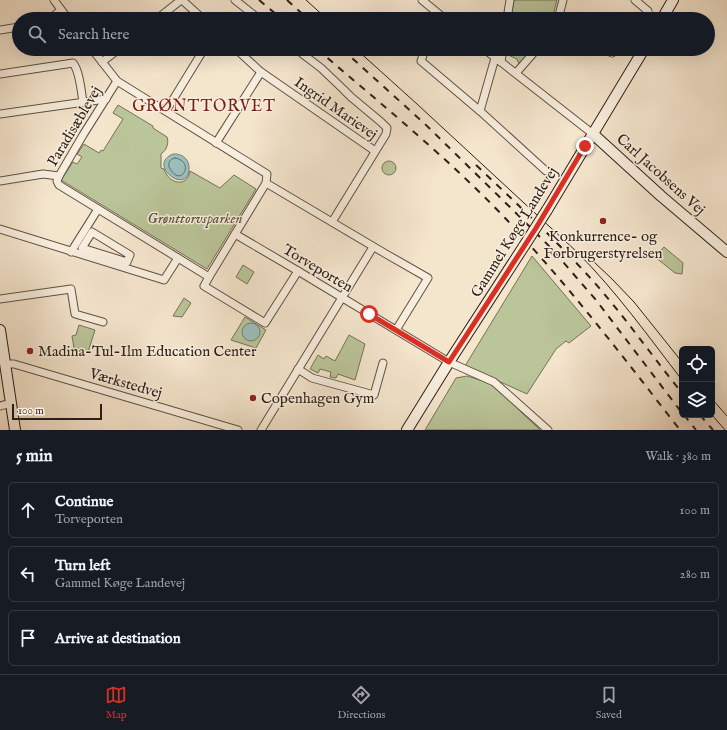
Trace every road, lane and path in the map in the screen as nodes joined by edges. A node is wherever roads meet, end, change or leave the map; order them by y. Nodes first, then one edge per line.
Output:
1 (54, 0) edge
2 (182, 0) edge
3 (235, 0) edge
4 (422, 0) edge
5 (510, 0) edge
6 (563, 0) edge
7 (635, 0) edge
8 (673, 0) edge
9 (61, 10) joint
10 (648, 10) dead end
11 (59, 12) edge
12 (166, 12) edge
13 (195, 12) edge
14 (250, 12) edge
15 (432, 12) edge
16 (508, 12) edge
17 (560, 12) edge
18 (666, 12) edge
19 (12, 28) edge
20 (0, 30) edge
21 (97, 56) edge
22 (110, 56) edge
23 (200, 56) edge
24 (244, 56) edge
25 (305, 56) edge
26 (423, 56) edge
27 (493, 56) edge
28 (500, 56) edge
29 (531, 56) edge
30 (640, 56) edge
31 (498, 60) junction
32 (102, 62) junction
33 (261, 72) junction
34 (516, 73) junction
35 (0, 74) edge
36 (117, 81) junction
37 (106, 99) junction
38 (82, 102) junction
39 (166, 111) junction
40 (480, 111) junction
41 (0, 114) edge
42 (593, 134) junction
43 (216, 143) junction
44 (375, 151) junction
45 (546, 171) dead end
46 (59, 176) junction
47 (0, 181) edge
48 (266, 183) junction
49 (98, 209) junction
50 (332, 222) junction
51 (0, 229) edge
52 (92, 232) joint
53 (235, 234) junction
54 (373, 247) junction
55 (71, 252) junction
56 (727, 252) edge
57 (178, 258) junction
58 (298, 271) junction
59 (209, 277) junction
60 (342, 298) junction
61 (0, 299) edge
62 (103, 322) dead end
63 (0, 330) edge
64 (396, 330) junction
65 (449, 362) junction
66 (383, 363) dead end
67 (6, 364) junction
68 (298, 369) junction
69 (12, 403) junction
70 (0, 406) edge
71 (15, 430) edge
72 (238, 430) edge
73 (261, 430) edge
74 (407, 430) edge
75 (548, 430) edge

1 - 9 street
2 - 12 street
2 - 13 street
3 - 14 street
4 - 15 street
5 - 16 street
6 - 17 street
7 - 10 street
8 - 18 street
9 - 11 street
19 - 20 street
21 - 32 street
22 - 32 street
23 - 39 street
24 - 33 street, Ingrid Marievej
25 - 44 street
26 - 40 street
27 - 31 street
28 - 31 street
29 - 34 street
30 - 42 street, Gammel Køge Landevej
31 - 34 street
31 - 40 street
32 - 36 street
33 - 43 street
33 - 44 street, Ingrid Marievej
34 - 42 street
35 - 38 street
36 - 37 street, Paradisæblevej
36 - 39 street, Paradisæblevej
37 - 38 street
37 - 46 street, Paradisæblevej
38 - 41 street
39 - 43 street, Paradisæblevej
40 - 45 street
42 - 56 street, Carl Jacobsens Vej
42 - 65 street, Gammel Køge Landevej, bridge
43 - 48 street, Paradisæblevej
44 - 50 street, Ingrid Marievej
46 - 47 street
46 - 49 street, Paradisæblevej
48 - 50 street
48 - 53 street
49 - 55 street
49 - 57 street, Paradisæblevej
50 - 54 street
51 - 55 street
52 - 52 street
53 - 58 street, Torveporten
53 - 59 street
54 - 60 street
54 - 64 street
55 - 57 street
57 - 59 street, Paradisæblevej
58 - 59 street
58 - 60 street, Torveporten
60 - 64 street, Torveporten
60 - 68 street
61 - 62 street
63 - 67 street
64 - 65 street, Torveporten
65 - 74 street, Gammel Køge Landevej
65 - 75 street, Torveporten
66 - 68 street
67 - 69 street
67 - 72 street, Værkstedvej
68 - 73 street
69 - 70 street
69 - 71 street

